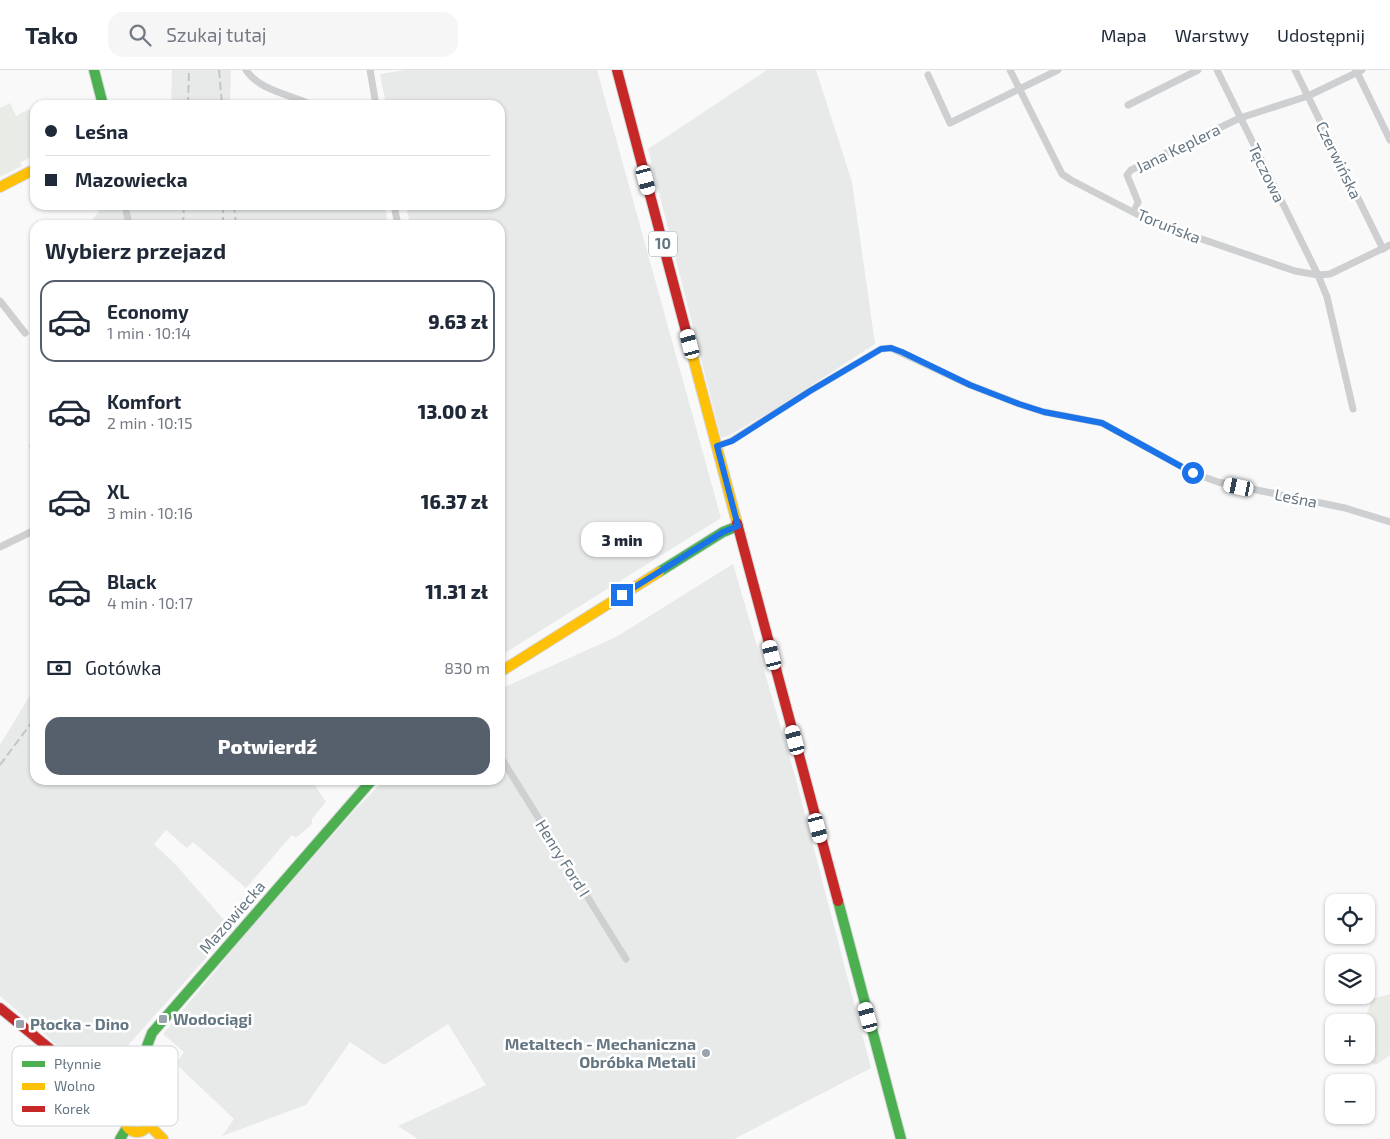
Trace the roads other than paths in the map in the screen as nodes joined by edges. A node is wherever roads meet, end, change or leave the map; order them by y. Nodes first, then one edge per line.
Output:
1 (94, 70) edge
2 (246, 70) edge
3 (370, 70) edge
4 (617, 70) edge
5 (1010, 70) edge
6 (1058, 70) edge
7 (1198, 70) edge
8 (1217, 70) edge
9 (1295, 70) edge
10 (1358, 71) edge
11 (928, 75) dead end
12 (1019, 88) junction
13 (1308, 96) junction
14 (102, 100) edge
15 (300, 100) edge
16 (375, 100) edge
17 (1128, 105) dead end
18 (1240, 118) junction
19 (1390, 140) edge
20 (30, 172) edge
21 (0, 187) edge
22 (1134, 212) junction
23 (1390, 245) edge
24 (1383, 249) junction
25 (1318, 275) junction
26 (0, 301) edge
27 (3, 310) edge
28 (25, 333) dead end
29 (1353, 408) dead end
30 (717, 446) junction
31 (1390, 522) edge
32 (738, 526) junction
33 (30, 532) edge
34 (0, 546) edge
35 (505, 669) edge
36 (505, 764) edge
37 (368, 785) edge
38 (626, 959) dead end
39 (0, 1008) edge
40 (46, 1046) edge
41 (146, 1046) edge
42 (132, 1126) edge
43 (133, 1126) edge
44 (143, 1126) edge
45 (145, 1126) edge
46 (120, 1139) edge
47 (125, 1139) edge
48 (156, 1139) edge
49 (163, 1139) edge
50 (901, 1139) edge

1 - 14 main road
2 - 15 street
3 - 16 street
4 - 30 main road, 10
5 - 12 street, Toruńska
6 - 12 street
7 - 17 street
8 - 18 street, Tęczowa
9 - 13 street, Czerwińska
10 - 13 street
10 - 19 street
11 - 12 street
12 - 22 street, Toruńska
13 - 18 street
13 - 24 street, Czerwińska
18 - 22 street, Jana Keplera
18 - 25 street, Tęczowa
20 - 21 main road
22 - 25 street, Toruńska
23 - 24 street, Toruńska
24 - 25 street, Toruńska
25 - 29 street, Tęczowa
26 - 27 street
27 - 28 street
30 - 31 street, Leśna
30 - 32 main road, 10
32 - 35 main road
32 - 50 main road, 10
33 - 34 street
36 - 38 street, Henry Ford I
37 - 41 main road, Mazowiecka
39 - 40 main road
42 - 46 main road
43 - 47 main road
44 - 48 main road
45 - 49 main road

